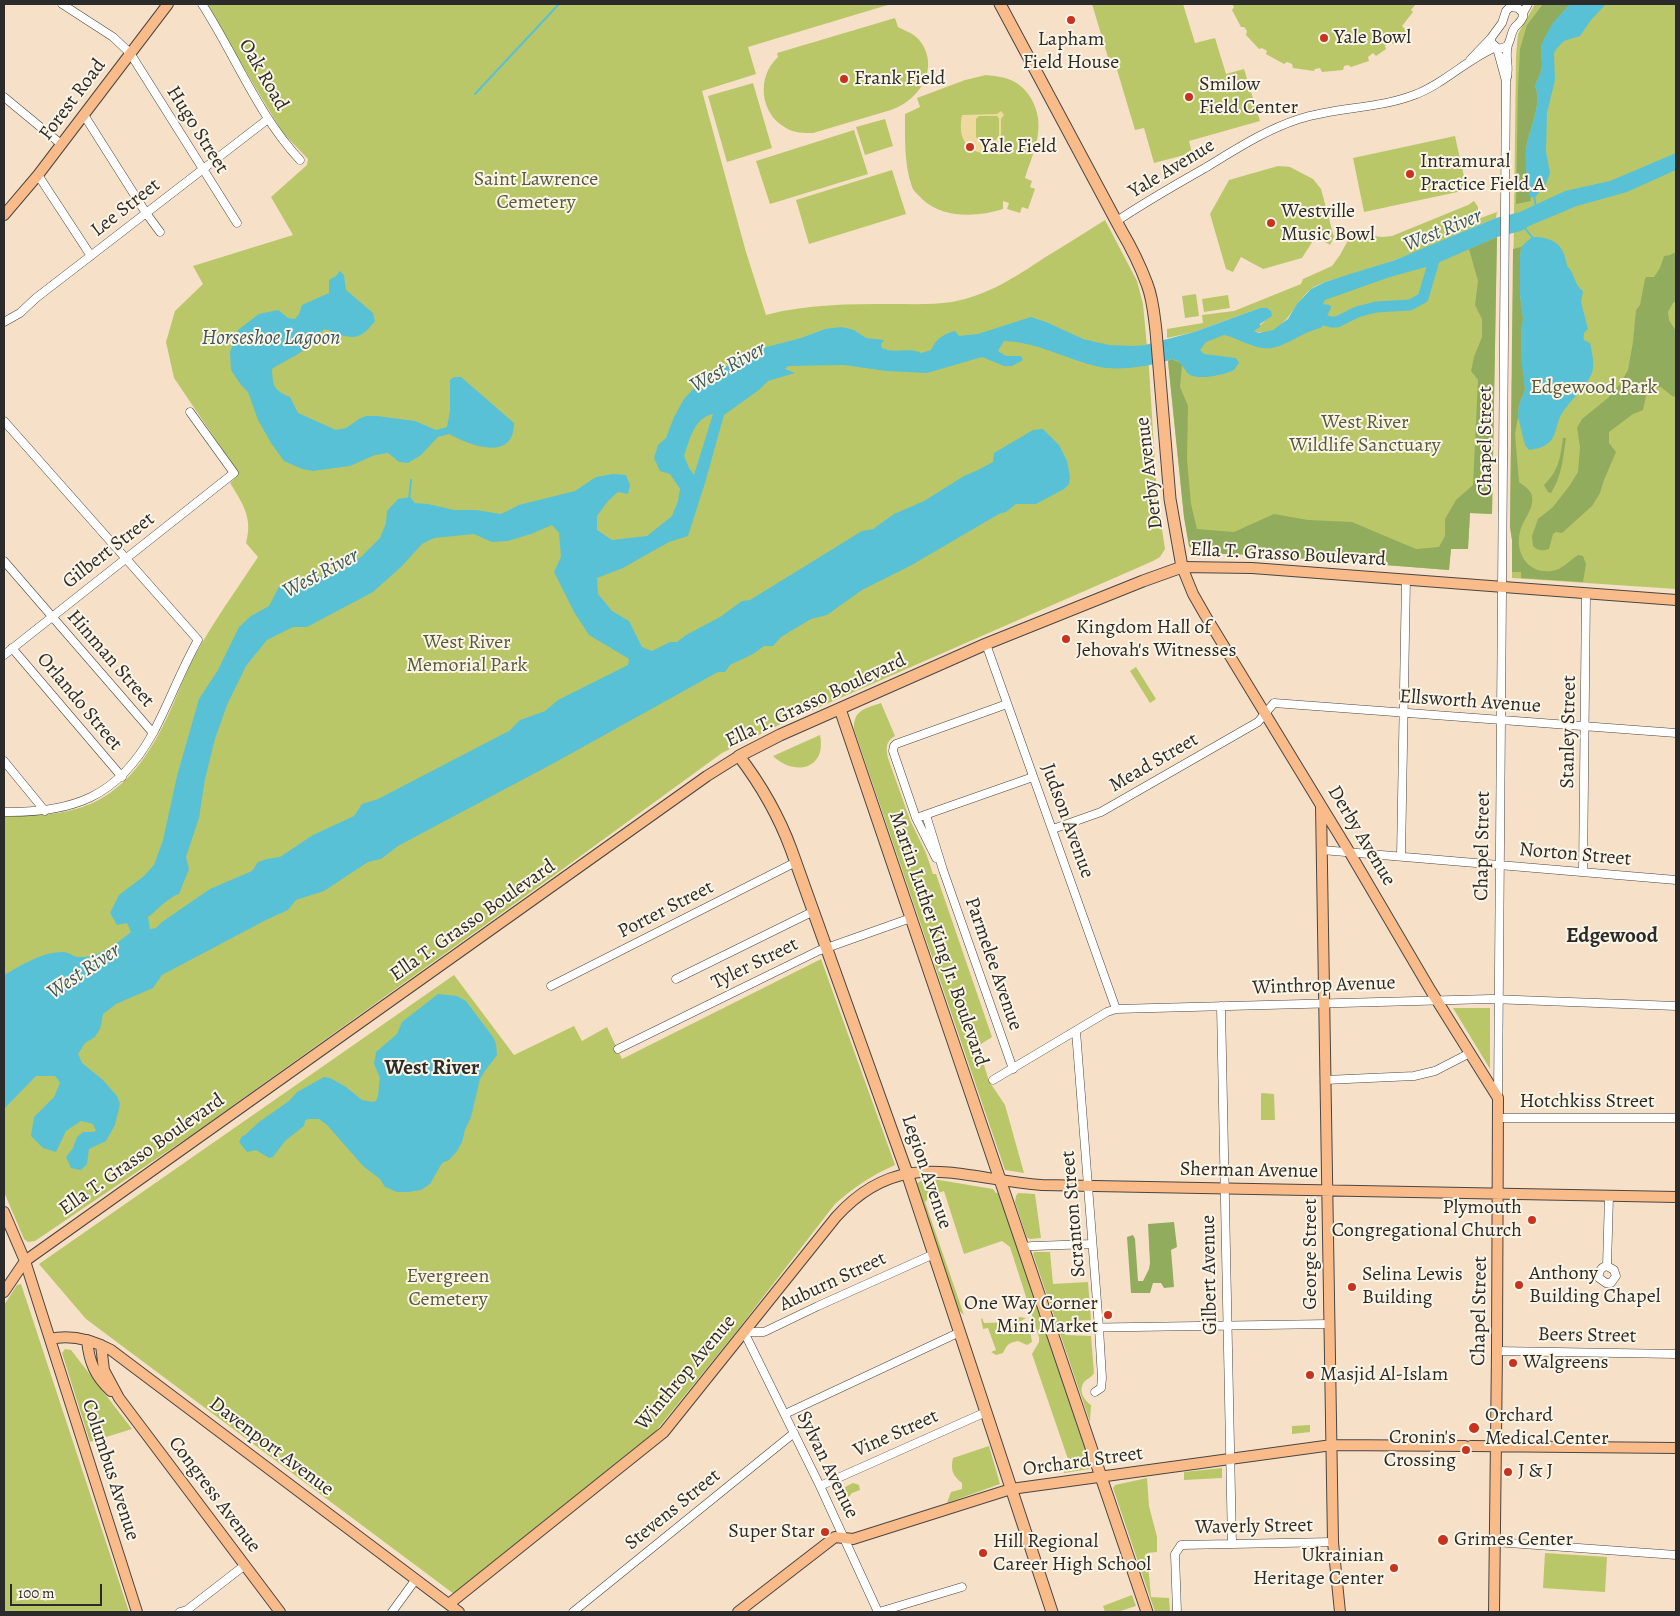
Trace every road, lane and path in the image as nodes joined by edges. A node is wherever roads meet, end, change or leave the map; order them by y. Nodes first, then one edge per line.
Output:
1 (62, 4) edge
2 (168, 4) edge
3 (202, 4) edge
4 (1000, 4) edge
5 (1504, 4) edge
6 (1528, 4) edge
7 (1515, 5) edge
8 (1522, 13) junction
9 (1504, 14) junction
10 (1491, 38) junction
11 (1508, 45) junction
12 (1497, 48) junction
13 (130, 53) junction
14 (1467, 63) junction
15 (1506, 80) junction
16 (4, 97) edge
17 (84, 115) junction
18 (268, 119) junction
19 (61, 144) junction
20 (300, 160) dead end
21 (202, 170) junction
22 (38, 175) junction
23 (146, 213) junction
24 (4, 215) edge
25 (1117, 221) junction
26 (237, 223) dead end
27 (160, 232) dead end
28 (91, 256) junction
29 (4, 322) edge
30 (190, 412) dead end
31 (4, 421) edge
32 (126, 558) junction
33 (4, 561) edge
34 (1182, 567) junction
35 (1406, 579) junction
36 (1502, 587) junction
37 (1586, 593) junction
38 (1676, 600) edge
39 (52, 616) junction
40 (986, 644) junction
41 (12, 648) junction
42 (4, 655) edge
43 (1007, 704) junction
44 (840, 709) junction
45 (1266, 714) junction
46 (1404, 714) junction
47 (1502, 720) junction
48 (1585, 726) junction
49 (153, 733) junction
50 (1676, 734) edge
51 (739, 756) junction
52 (4, 761) edge
53 (122, 777) junction
54 (1033, 777) junction
55 (1321, 805) junction
56 (45, 810) junction
57 (4, 812) edge
58 (926, 815) junction
59 (916, 818) junction
60 (1053, 830) junction
61 (1322, 850) junction
62 (1350, 853) junction
63 (1401, 856) junction
64 (796, 862) junction
65 (1500, 865) junction
66 (943, 870) junction
67 (1584, 872) junction
68 (1676, 880) edge
69 (814, 911) junction
70 (911, 918) junction
71 (827, 948) junction
72 (676, 978) dead end
73 (551, 986) dead end
74 (1500, 999) junction
75 (1437, 1000) junction
76 (1324, 1003) junction
77 (1221, 1006) junction
78 (1676, 1006) edge
79 (1116, 1008) junction
80 (1076, 1031) junction
81 (618, 1049) dead end
82 (1470, 1053) junction
83 (1012, 1069) junction
84 (993, 1080) dead end
85 (1325, 1080) junction
86 (1498, 1098) junction
87 (1499, 1118) junction
88 (1676, 1118) edge
89 (907, 1173) junction
90 (1000, 1181) junction
91 (1088, 1185) junction
92 (1225, 1188) junction
93 (1328, 1191) junction
94 (1498, 1193) junction
95 (1609, 1196) junction
96 (1676, 1197) edge
97 (4, 1212) edge
98 (836, 1217) joint
99 (1092, 1244) junction
100 (1023, 1247) junction
101 (934, 1254) junction
102 (25, 1260) junction
103 (1608, 1266) dead end
104 (4, 1292) edge
105 (1329, 1324) junction
106 (1227, 1326) junction
107 (1070, 1328) dead end
108 (1099, 1328) junction
109 (744, 1332) junction
110 (960, 1332) junction
111 (50, 1339) junction
112 (87, 1340) junction
113 (102, 1345) junction
114 (1497, 1351) junction
115 (1676, 1354) edge
116 (1095, 1392) dead end
117 (119, 1398) junction
118 (986, 1412) junction
119 (785, 1414) junction
120 (794, 1433) junction
121 (1332, 1445) junction
122 (1495, 1447) junction
123 (1676, 1448) edge
124 (1230, 1458) junction
125 (1101, 1478) junction
126 (820, 1486) junction
127 (1011, 1490) junction
128 (844, 1539) junction
129 (1334, 1542) junction
130 (1495, 1542) junction
131 (1232, 1544) junction
132 (1676, 1556) edge
133 (245, 1565) junction
134 (416, 1578) junction
135 (962, 1587) dead end
136 (449, 1604) junction
137 (137, 1612) edge
138 (180, 1612) edge
139 (280, 1612) edge
140 (392, 1612) edge
141 (459, 1612) edge
142 (573, 1612) edge
143 (738, 1612) edge
144 (879, 1612) edge
145 (1052, 1612) edge
146 (1146, 1612) edge
147 (1177, 1612) edge
148 (1340, 1612) edge
149 (1494, 1612) edge

1 - 13 street, Hugo Street
2 - 13 main road, Forest Road
3 - 18 street, Oak Road
4 - 25 highway, Derby Avenue
5 - 9 street
6 - 8 street
7 - 8 street
7 - 9 street
8 - 11 street
9 - 10 street, Yale Avenue
10 - 12 street, Chapel Street
10 - 14 street, Yale Avenue
11 - 12 street, Yale Avenue
11 - 15 street, Chapel Street
12 - 14 street, Yale Avenue
12 - 15 street, Chapel Street
13 - 17 main road, Forest Road
13 - 21 street, Hugo Street
14 - 25 street, Yale Avenue
15 - 36 street, Chapel Street
16 - 19 street
17 - 19 main road, Forest Road
17 - 23 street
18 - 20 street, Oak Road
18 - 21 street, Lee Street
19 - 22 main road, Forest Road
21 - 23 street, Lee Street
21 - 26 street, Hugo Street
22 - 24 main road, Forest Road
22 - 28 street
23 - 27 street
23 - 28 street, Lee Street
25 - 34 highway, Derby Avenue
28 - 29 street, Lee Street
30 - 32 street, Gilbert Street
31 - 32 street
32 - 39 street, Gilbert Street
32 - 49 street
33 - 39 street, Hinman Street
34 - 35 main road, Ella T. Grasso Boulevard
34 - 40 highway, Ella T. Grasso Boulevard
34 - 45 main road, Derby Avenue
35 - 36 main road, Ella T. Grasso Boulevard
35 - 46 street
36 - 37 main road, Ella T. Grasso Boulevard
36 - 47 street, Chapel Street
37 - 38 main road, Ella T. Grasso Boulevard
37 - 48 street, Stanley Street
39 - 41 street, Gilbert Street
39 - 49 street, Hinman Street
40 - 43 street, Judson Avenue
40 - 44 highway, Ella T. Grasso Boulevard
41 - 42 street, Gilbert Street
41 - 53 street, Orlando Street
43 - 54 street, Judson Avenue
43 - 59 street, Parmelee Avenue
44 - 51 highway, Ella T. Grasso Boulevard
44 - 70 highway, Martin Luther King Jr. Boulevard
45 - 46 street, Ellsworth Avenue
45 - 55 main road, Derby Avenue
45 - 60 street, Mead Street
46 - 47 street, Ellsworth Avenue
46 - 63 street
47 - 48 street, Ellsworth Avenue
47 - 65 street, Chapel Street
48 - 50 street, Ellsworth Avenue
48 - 67 street, Stanley Street
49 - 53 street
51 - 64 highway, Legion Avenue
51 - 102 main road, Ella T. Grasso Boulevard
52 - 56 street
53 - 56 street
54 - 58 street
54 - 60 street, Judson Avenue
55 - 61 main road, George Street
55 - 62 main road, Derby Avenue
56 - 57 street
58 - 59 street
58 - 66 street, Parmelee Avenue
59 - 66 street, Parmelee Avenue
60 - 79 street, Judson Avenue
61 - 62 street, Norton Street
61 - 76 main road, George Street
62 - 63 street, Norton Street
62 - 75 main road, Derby Avenue
63 - 65 street, Norton Street
64 - 69 highway, Legion Avenue
64 - 73 street, Porter Street
65 - 67 street, Norton Street
65 - 74 street, Chapel Street
66 - 83 street, Parmelee Avenue
67 - 68 street, Norton Street
69 - 71 highway, Legion Avenue
69 - 72 street
70 - 71 street, Tyler Street
70 - 90 highway, Martin Luther King Jr. Boulevard
71 - 81 street, Tyler Street
71 - 89 highway, Legion Avenue
74 - 75 street, Winthrop Avenue
74 - 78 street, Winthrop Avenue
74 - 86 street, Chapel Street
75 - 76 street, Winthrop Avenue
75 - 82 main road, Derby Avenue
76 - 77 street, Winthrop Avenue
76 - 85 main road, George Street
77 - 79 street, Winthrop Avenue
77 - 92 street, Gilbert Avenue
79 - 80 street, Winthrop Avenue
80 - 83 street, Winthrop Avenue
80 - 91 street, Scranton Street
82 - 85 street
82 - 86 main road, Derby Avenue
83 - 84 street, Winthrop Avenue
85 - 93 main road, George Street
86 - 87 main road, Chapel Street
87 - 88 street, Hotchkiss Street
87 - 94 main road, Chapel Street
89 - 90 main road, Sherman Avenue
89 - 98 main road, Sherman Avenue
89 - 101 highway, Legion Avenue
90 - 91 main road, Sherman Avenue
90 - 100 highway, Martin Luther King Jr. Boulevard
91 - 92 main road, Sherman Avenue
91 - 99 street, Scranton Street
92 - 93 main road, Sherman Avenue
92 - 106 street, Gilbert Avenue
93 - 94 main road, Sherman Avenue
93 - 105 main road, George Street
94 - 95 main road, Sherman Avenue
94 - 114 main road, Chapel Street
95 - 96 main road, Sherman Avenue
95 - 103 street
97 - 102 main road
98 - 109 main road, Winthrop Avenue
99 - 100 street
99 - 108 street, Scranton Street
100 - 125 highway, Martin Luther King Jr. Boulevard
101 - 109 street, Auburn Street
101 - 110 highway, Legion Avenue
102 - 104 main road, Ella T. Grasso Boulevard
102 - 111 main road
105 - 106 street
105 - 121 main road, George Street
106 - 108 street
106 - 124 street, Gilbert Avenue
107 - 108 street
108 - 116 street, Scranton Street
109 - 119 street, Sylvan Avenue
109 - 136 main road, Winthrop Avenue
110 - 118 highway, Legion Avenue
110 - 119 street
111 - 112 main road, Davenport Avenue
111 - 137 main road, Columbus Avenue
112 - 113 main road, Davenport Avenue
112 - 117 main road, Congress Avenue
113 - 117 main road, Congress Avenue
113 - 134 main road, Davenport Avenue
114 - 115 street, Beers Street
114 - 122 main road, Chapel Street
117 - 133 main road, Congress Avenue
118 - 126 street, Vine Street
118 - 127 highway, Legion Avenue
119 - 120 street, Sylvan Avenue
120 - 126 street, Sylvan Avenue
120 - 142 street, Stevens Street
121 - 122 main road, Orchard Street
121 - 124 main road, Orchard Street
121 - 129 main road, George Street
122 - 123 main road, Orchard Street
122 - 130 main road, Chapel Street
124 - 125 main road, Orchard Street
124 - 131 street, Gilbert Avenue
125 - 127 main road, Orchard Street
125 - 146 highway, Martin Luther King Jr. Boulevard
126 - 128 street, Sylvan Avenue
127 - 128 main road, Orchard Street
127 - 145 highway, Legion Avenue
128 - 143 main road, Orchard Street
128 - 144 street, Sylvan Avenue
129 - 131 street, Waverly Street
129 - 148 main road, George Street
130 - 132 street
130 - 149 main road, Chapel Street
131 - 147 street, Waverly Street
133 - 138 street
133 - 139 main road, Congress Avenue
134 - 136 main road, Davenport Avenue
134 - 140 street
135 - 144 street
136 - 141 main road, Davenport Avenue

